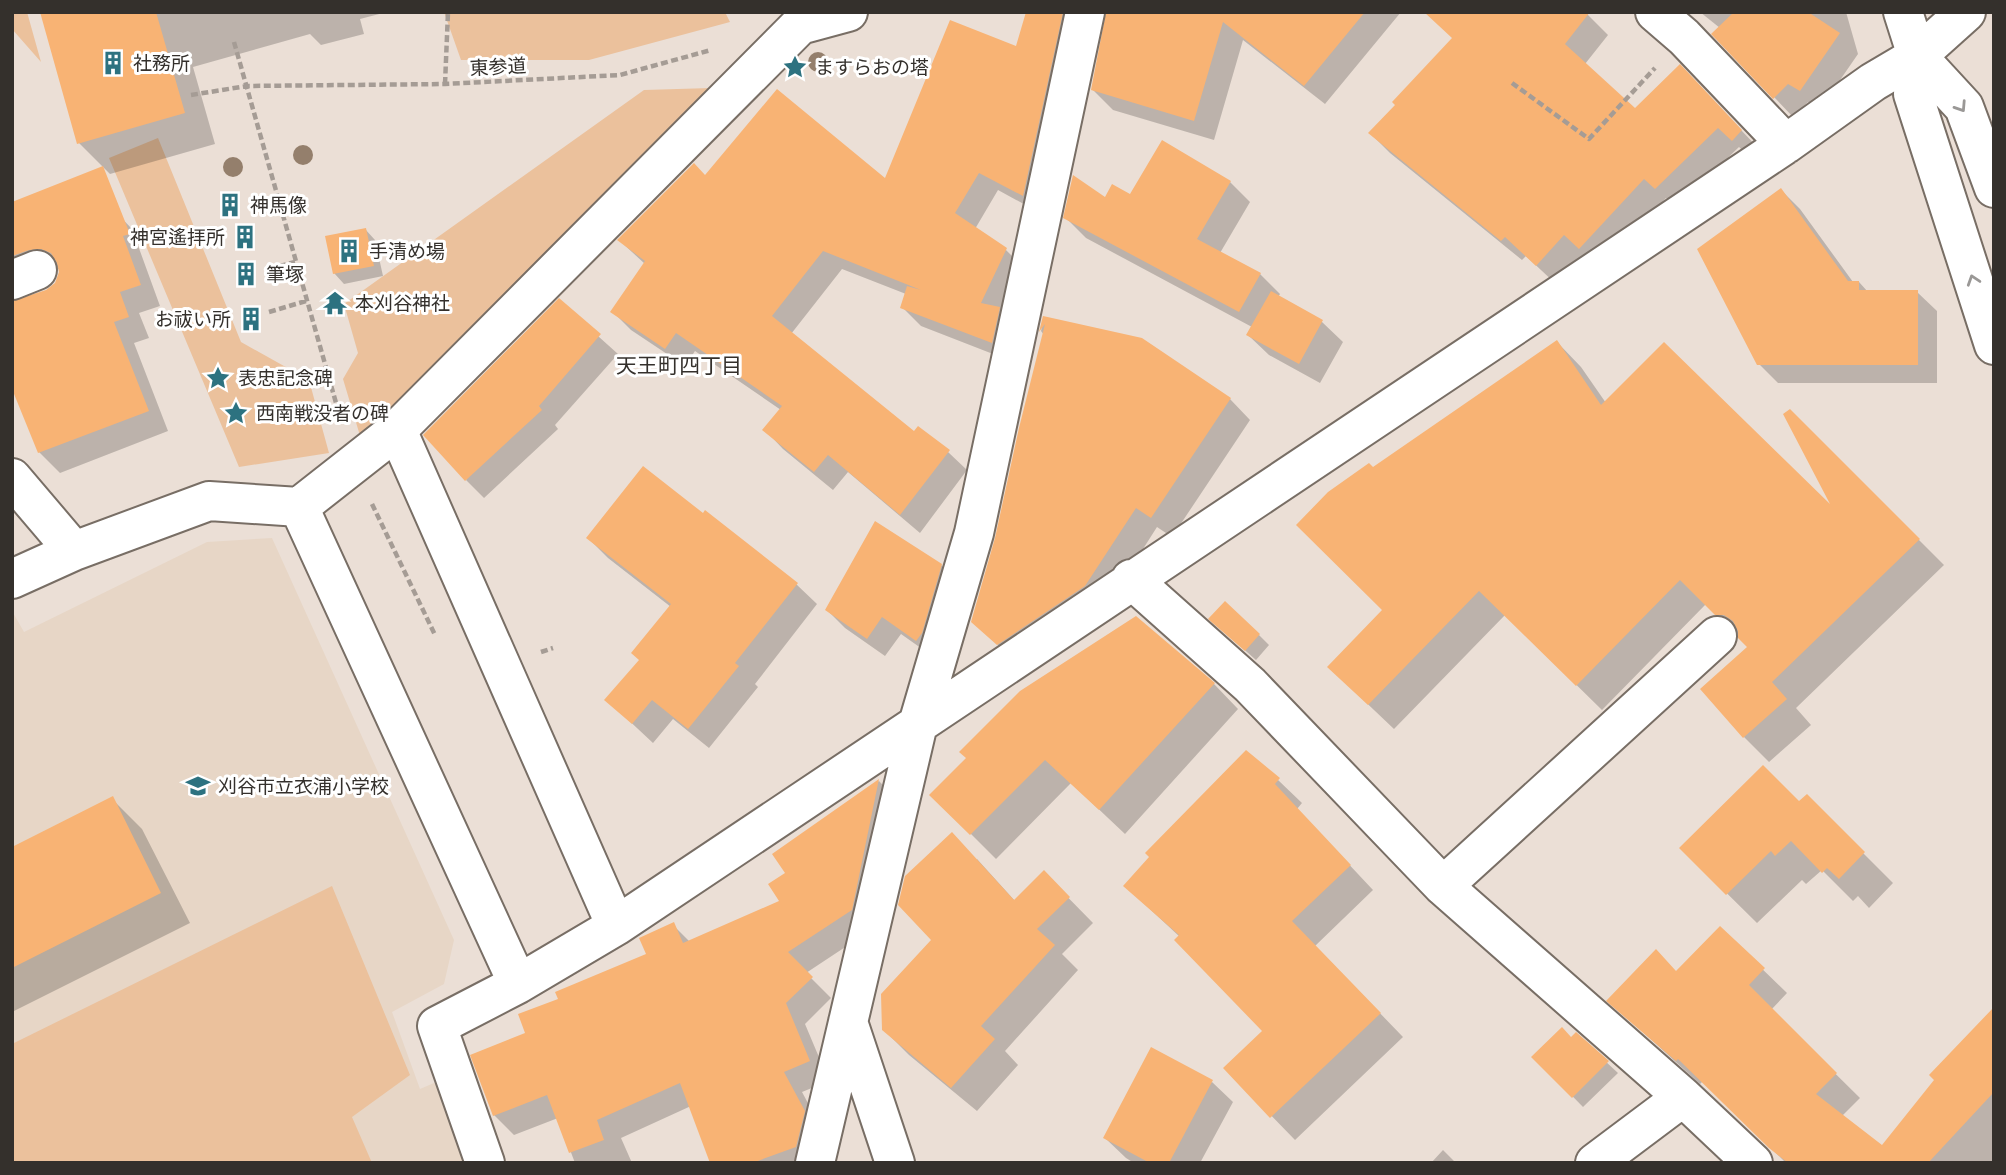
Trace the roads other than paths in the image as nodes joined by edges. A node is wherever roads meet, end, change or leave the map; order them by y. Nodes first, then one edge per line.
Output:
1 (848, 12) edge
2 (1085, 12) edge
3 (1655, 12) edge
4 (1903, 12) edge
5 (1966, 12) edge
6 (1917, 56) junction
7 (1786, 144) junction
8 (1994, 188) edge
9 (1994, 345) edge
10 (397, 430) junction
11 (12, 478) edge
12 (299, 507) junction
13 (74, 551) junction
14 (12, 579) edge
15 (1132, 579) junction
16 (1717, 636) dead end
17 (918, 724) junction
18 (1443, 886) junction
19 (616, 926) junction
20 (518, 984) junction
21 (848, 1022) junction
22 (1683, 1097) junction
23 (485, 1163) edge
24 (815, 1163) edge
25 (895, 1163) edge
26 (1595, 1163) edge
27 (1753, 1163) edge

1 - 10 street
2 - 17 street
3 - 7 street
4 - 6 street
5 - 6 street
6 - 7 street
6 -> 8 street
9 -> 6 street
7 - 15 street
10 - 12 street
10 - 19 street
11 - 13 street
12 - 13 street
12 - 20 street
13 - 14 street
15 - 17 street
15 - 18 street
16 - 18 street
17 - 19 street
17 - 21 street
18 - 22 street
19 - 20 street
20 - 23 street
21 - 24 street
21 - 25 street
22 - 26 street
22 - 27 street

